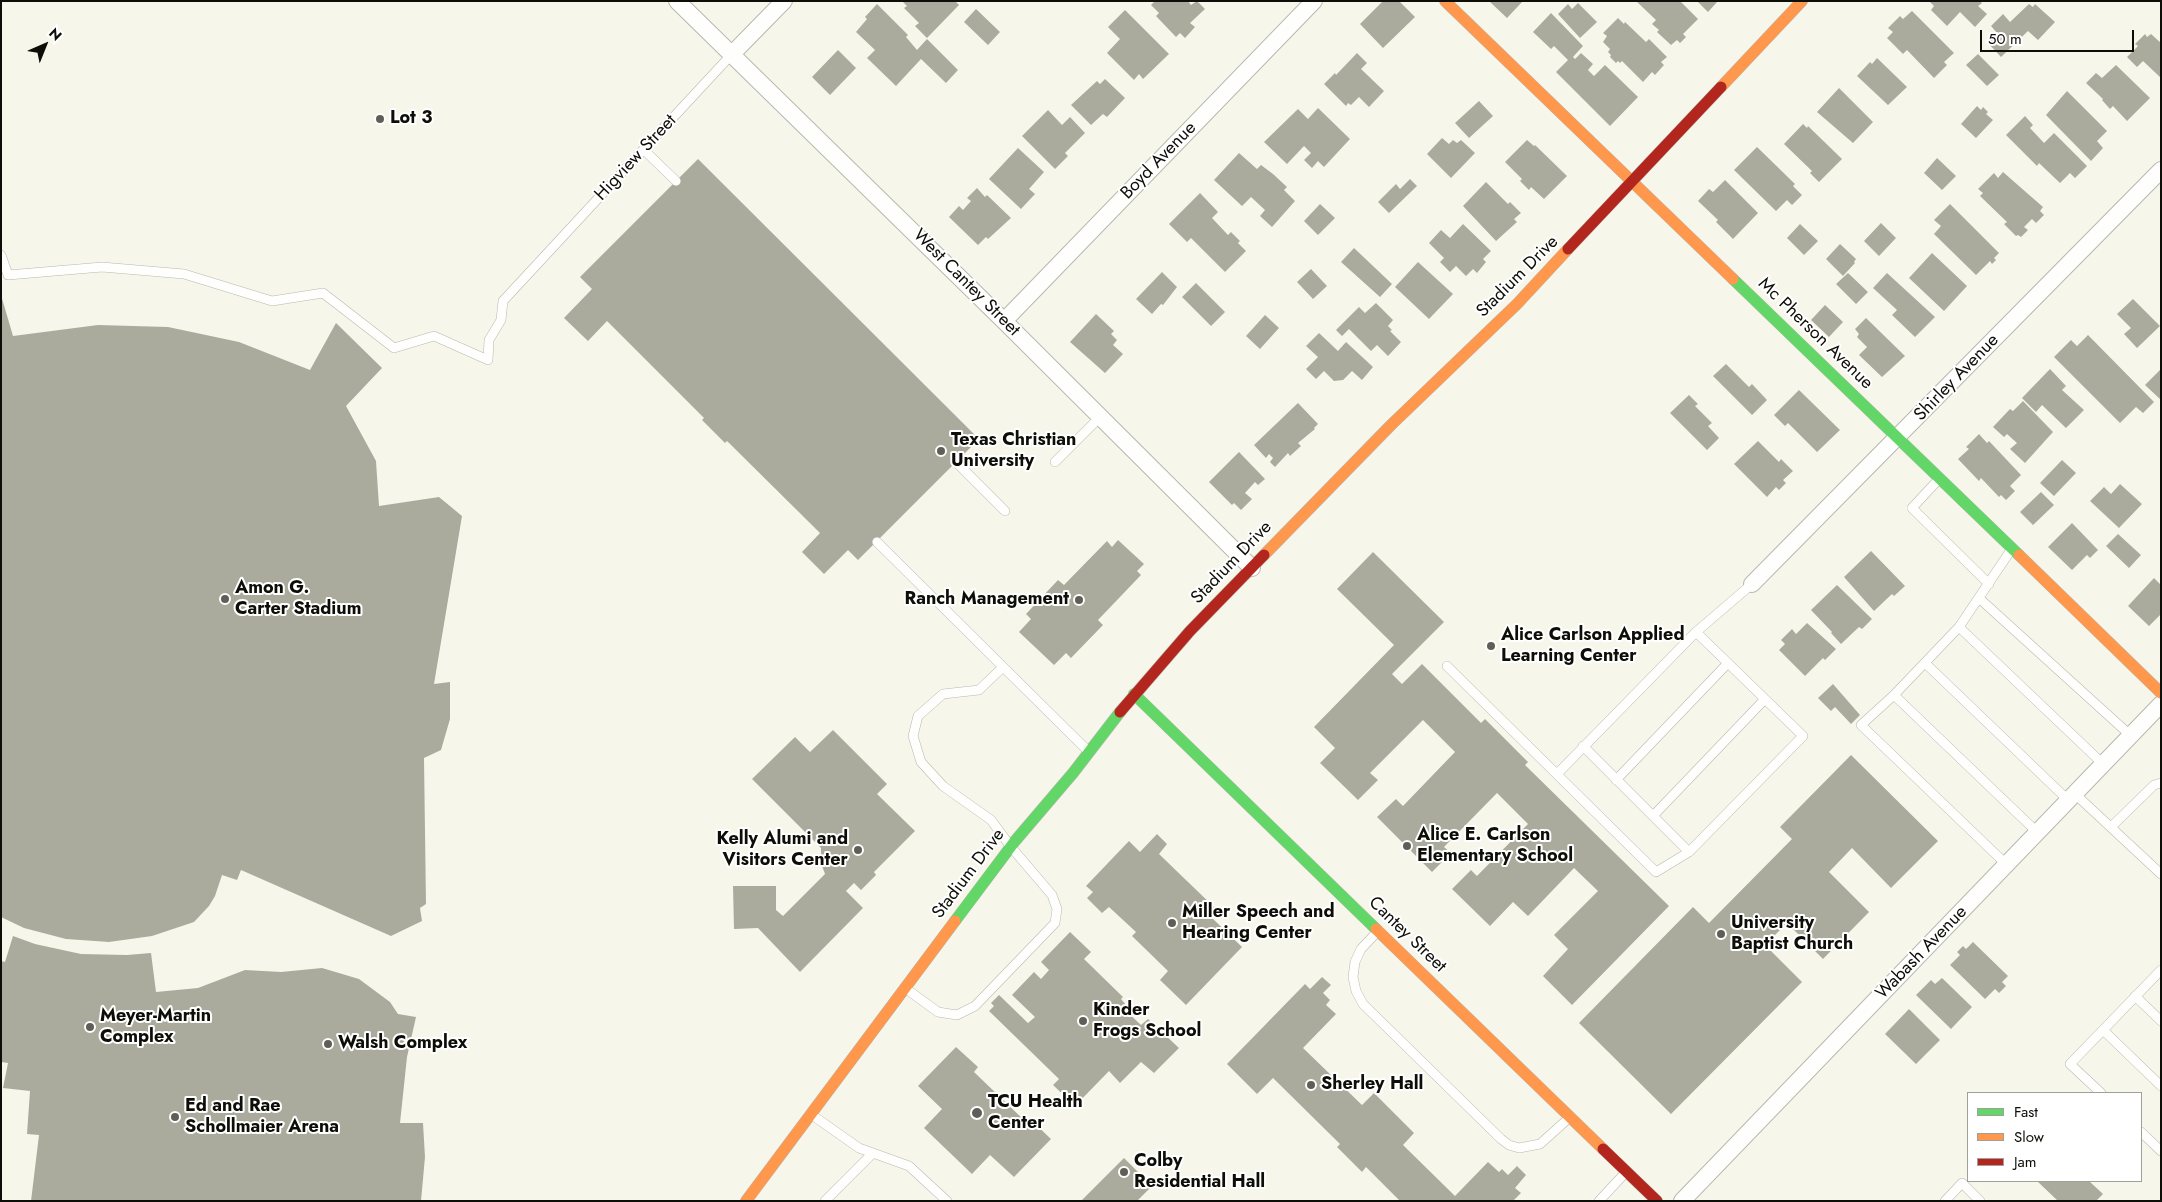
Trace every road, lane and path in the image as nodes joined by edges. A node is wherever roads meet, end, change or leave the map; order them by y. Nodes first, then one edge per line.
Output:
1 (678, 1) edge
2 (784, 1) edge
3 (1314, 1) edge
4 (1445, 1) edge
5 (1802, 1) edge
6 (732, 54) junction
7 (644, 150) junction
8 (2161, 170) edge
9 (676, 181) dead end
10 (1631, 181) junction
11 (1, 255) edge
12 (1004, 321) junction
13 (1100, 417) junction
14 (1898, 438) junction
15 (956, 462) dead end
16 (1055, 462) dead end
17 (1938, 479) junction
18 (1005, 511) dead end
19 (876, 542) dead end
20 (2011, 550) junction
21 (1252, 568) junction
22 (1752, 584) joint
23 (1989, 584) junction
24 (1980, 599) junction
25 (1959, 627) junction
26 (1696, 632) junction
27 (1728, 663) junction
28 (1925, 663) junction
29 (1447, 666) dead end
30 (1002, 668) junction
31 (2161, 693) edge
32 (1134, 694) junction
33 (1894, 695) junction
34 (1765, 700) junction
35 (2161, 704) edge
36 (2130, 735) junction
37 (1583, 746) junction
38 (1089, 752) junction
39 (2103, 764) junction
40 (1557, 774) junction
41 (1616, 780) junction
42 (2161, 783) edge
43 (2071, 796) junction
44 (1653, 816) junction
45 (2111, 827) junction
46 (2038, 832) junction
47 (1011, 847) junction
48 (1689, 852) junction
49 (2007, 865) junction
50 (2161, 874) edge
51 (1378, 931) junction
52 (2161, 970) edge
53 (905, 988) junction
54 (2136, 996) junction
55 (2161, 1021) edge
56 (2103, 1030) junction
57 (2161, 1086) edge
58 (2100, 1092) edge
59 (811, 1115) junction
60 (1570, 1116) junction
61 (2142, 1133) edge
62 (2161, 1151) edge
63 (873, 1153) junction
64 (1626, 1171) junction
65 (746, 1201) edge
66 (825, 1201) edge
67 (947, 1201) edge
68 (1599, 1201) edge
69 (1657, 1201) edge
70 (1682, 1201) edge
71 (1945, 1201) edge
72 (1980, 1201) edge

1 - 6 street, West Cantey Street
2 - 6 street, Higview Street
3 - 12 street, Boyd Avenue
4 - 10 street, Mc Pherson Avenue
5 - 10 street, Stadium Drive
6 - 7 lane, Higview Street
6 - 12 street, West Cantey Street
7 - 9 lane
7 - 11 lane, Higview Street
8 - 14 street, Shirley Avenue
10 - 14 street, Mc Pherson Avenue
10 - 21 street, Stadium Drive
12 - 13 street, West Cantey Street
13 - 16 lane
13 - 21 street, West Cantey Street
14 - 17 street, Mc Pherson Avenue
14 - 22 street, Shirley Avenue
15 - 18 lane
17 - 20 street, Mc Pherson Avenue
17 - 23 lane
19 - 30 lane
20 - 23 lane
20 - 31 street, Mc Pherson Avenue
21 - 32 street, Stadium Drive
22 - 26 lane
23 - 24 lane
24 - 25 lane
24 - 36 lane
25 - 28 lane
25 - 39 lane
26 - 27 lane
26 - 37 lane
27 - 34 lane
27 - 41 lane
28 - 33 lane
28 - 43 lane
29 - 40 lane
30 - 38 lane
30 - 47 lane
32 - 38 street, Stadium Drive
32 - 51 street, Cantey Street
33 - 46 lane
33 - 49 lane
34 - 44 lane
34 - 48 lane
35 - 36 street, Wabash Avenue
36 - 39 street, Wabash Avenue
37 - 40 lane
37 - 41 lane
38 - 47 street, Stadium Drive
39 - 43 street, Wabash Avenue
40 - 48 lane
41 - 44 lane
42 - 45 lane
43 - 45 lane
43 - 46 street, Wabash Avenue
44 - 48 lane
45 - 50 lane
46 - 49 street, Wabash Avenue
47 - 53 street, Stadium Drive
47 - 53 lane
49 - 70 street, Wabash Avenue
51 - 60 street, Cantey Street
51 - 60 lane
52 - 54 lane
53 - 59 street, Stadium Drive
54 - 55 lane
54 - 56 lane
56 - 57 lane
56 - 58 lane
59 - 63 lane
59 - 65 street, Stadium Drive
60 - 64 street, Cantey Street
61 - 62 lane
63 - 66 lane
63 - 67 lane
64 - 68 lane
64 - 69 street, Cantey Street
71 - 72 lane

